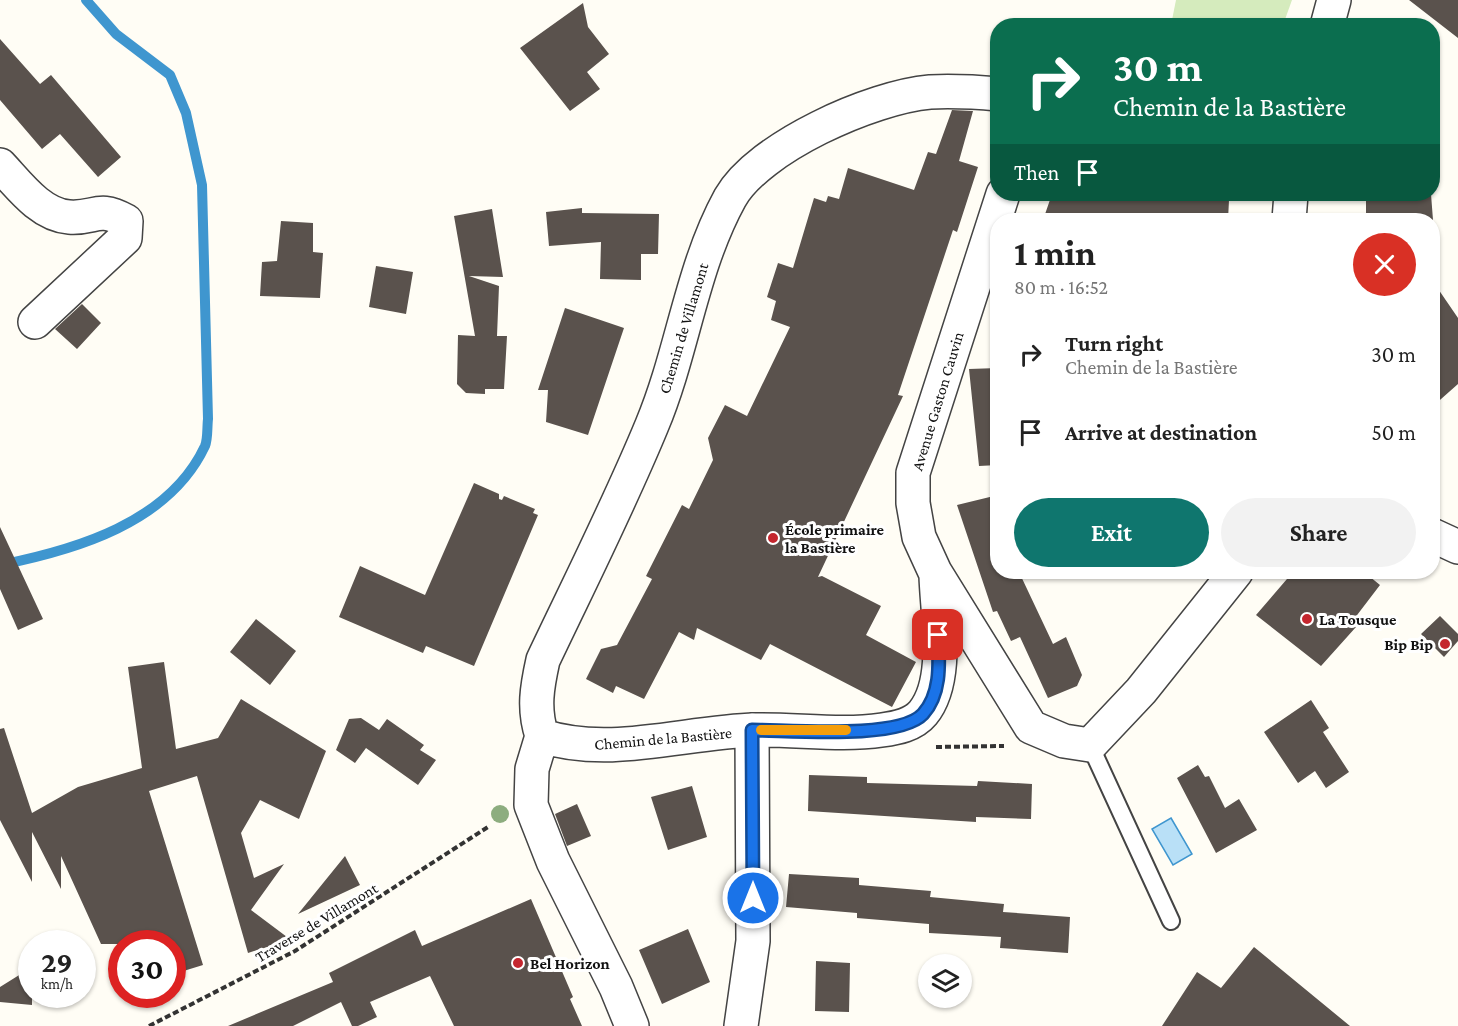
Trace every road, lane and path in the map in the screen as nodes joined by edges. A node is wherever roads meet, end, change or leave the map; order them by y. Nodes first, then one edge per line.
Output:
1 (1334, 0) edge
2 (1329, 18) edge
3 (990, 94) edge
4 (0, 165) edge
5 (990, 234) edge
6 (35, 322) dead end
7 (1440, 539) edge
8 (1458, 547) edge
9 (936, 572) junction
10 (1230, 579) edge
11 (752, 730) junction
12 (542, 736) junction
13 (1090, 745) junction
14 (488, 827) dead end
15 (1171, 921) dead end
16 (149, 1026) edge
17 (632, 1026) edge
18 (741, 1026) edge

1 - 2 street
3 - 12 street, Chemin de Villamont
4 - 6 street
5 - 9 street, Avenue Gaston Cauvin
7 - 8 street
9 - 11 street, Chemin de la Bastière
9 - 13 street, Avenue Gaston Cauvin
10 - 13 street
11 - 12 street, Chemin de la Bastière
11 - 18 street
12 - 17 street
13 - 15 lane
14 - 16 path, Traverse de Villamont

